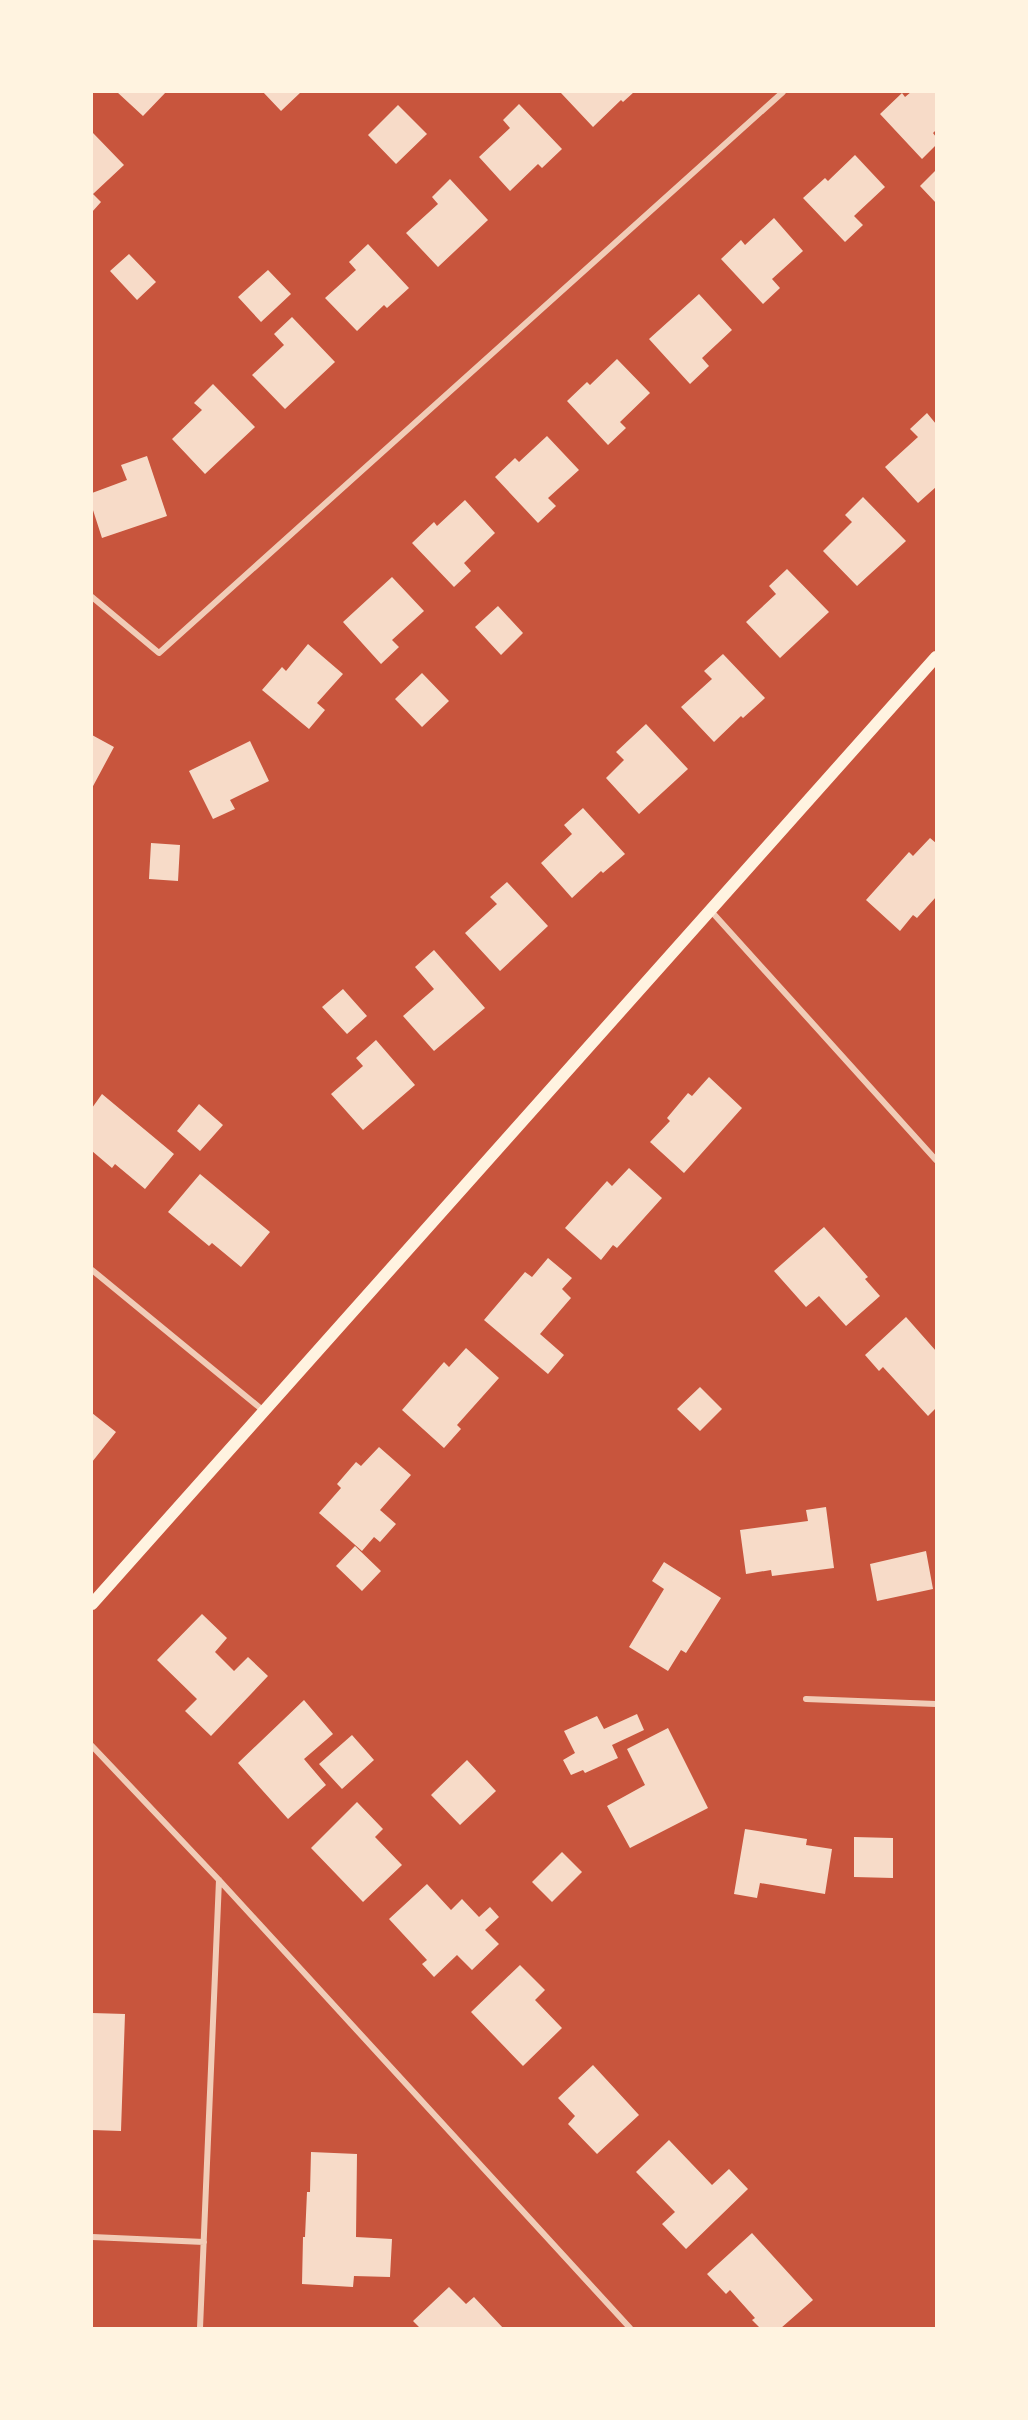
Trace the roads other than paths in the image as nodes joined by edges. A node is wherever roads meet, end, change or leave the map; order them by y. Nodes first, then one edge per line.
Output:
1 (783, 92) edge
2 (92, 597) edge
3 (936, 657) edge
4 (711, 911) junction
5 (936, 1160) edge
6 (92, 1270) edge
7 (265, 1412) junction
8 (92, 1604) edge
9 (806, 1699) dead end
10 (936, 1704) edge
11 (92, 1746) edge
12 (219, 1880) junction
13 (92, 2237) edge
14 (204, 2242) junction
15 (200, 2328) edge
16 (630, 2328) edge

1 - 2 street
3 - 4 main road
4 - 5 street
4 - 7 main road
6 - 7 street
7 - 8 main road
9 - 10 street
11 - 12 street
12 - 14 street
12 - 16 street
13 - 14 street
14 - 15 street

